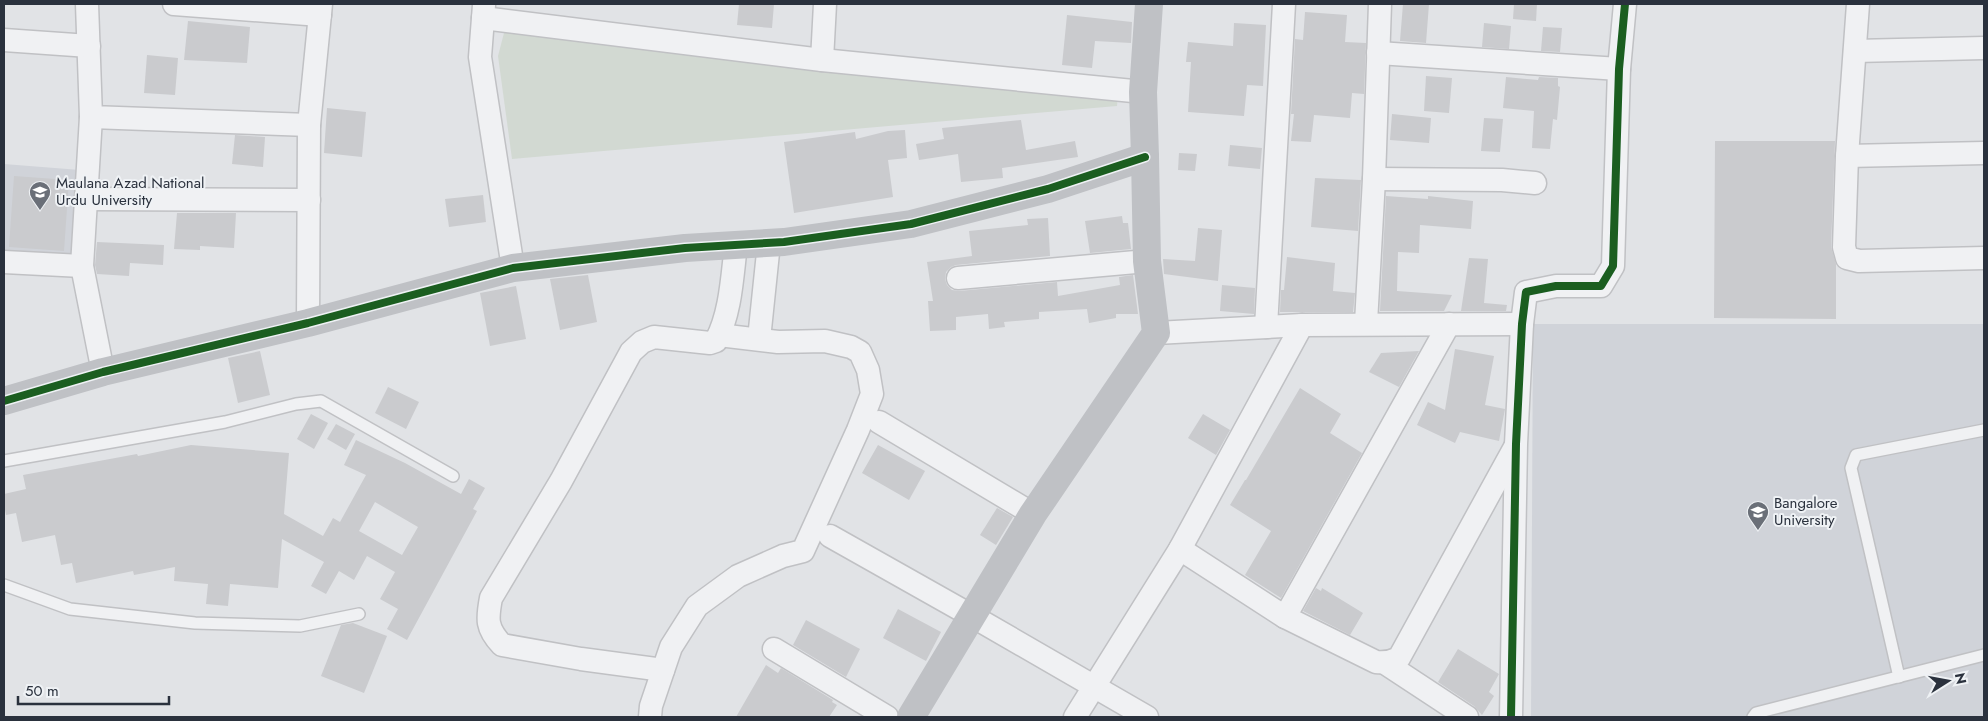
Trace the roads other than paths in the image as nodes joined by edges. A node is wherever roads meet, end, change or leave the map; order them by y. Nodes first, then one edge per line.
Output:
1 (87, 4) edge
2 (174, 4) edge
3 (826, 4) edge
4 (1150, 4) edge
5 (1284, 4) edge
6 (1380, 4) edge
7 (1625, 4) edge
8 (1858, 4) edge
9 (320, 9) edge
10 (483, 11) edge
11 (4, 40) edge
12 (89, 46) junction
13 (1984, 48) edge
14 (1855, 51) junction
15 (1378, 54) junction
16 (822, 60) junction
17 (1619, 69) junction
18 (1144, 92) junction
19 (91, 118) junction
20 (309, 125) junction
21 (1984, 153) edge
22 (1847, 156) junction
23 (1145, 157) junction
24 (1374, 179) junction
25 (1535, 183) dead end
26 (86, 198) junction
27 (309, 200) junction
28 (769, 243) junction
29 (736, 245) junction
30 (1984, 258) edge
31 (4, 262) edge
32 (1147, 262) junction
33 (82, 266) junction
34 (513, 268) junction
35 (958, 278) dead end
36 (1366, 323) junction
37 (308, 324) junction
38 (1449, 324) junction
39 (1522, 324) junction
40 (1302, 325) junction
41 (1266, 327) junction
42 (1156, 333) junction
43 (719, 335) junction
44 (758, 339) junction
45 (103, 372) junction
46 (4, 401) edge
47 (879, 422) dead end
48 (1984, 430) edge
49 (1516, 444) junction
50 (4, 462) edge
51 (453, 476) dead end
52 (1033, 514) junction
53 (830, 536) dead end
54 (1180, 549) junction
55 (4, 585) edge
56 (360, 614) dead end
57 (972, 616) junction
58 (1285, 617) junction
59 (774, 649) dead end
60 (1984, 655) edge
61 (1385, 663) junction
62 (663, 670) junction
63 (1899, 678) junction
64 (1094, 687) junction
65 (650, 717) edge
66 (886, 717) edge
67 (911, 717) edge
68 (1076, 717) edge
69 (1147, 717) edge
70 (1467, 717) edge
71 (1511, 717) edge
72 (1753, 717) edge

1 - 12 street
2 - 9 street
3 - 16 street
4 - 18 street
5 - 41 street
6 - 15 street
7 - 17 street
8 - 14 street
9 - 20 street
10 - 16 street
10 - 34 street
11 - 12 street
12 - 19 street
13 - 14 street
14 - 22 street
15 - 17 street
15 - 24 street
16 - 18 street
17 - 39 street
18 - 23 street
19 - 20 street
19 - 26 street
20 - 27 street
21 - 22 street
22 - 30 street
23 - 28 street
23 - 32 street
24 - 25 street
24 - 36 street
26 - 27 street
26 - 33 street
27 - 37 street
28 - 29 street
28 - 44 street
29 - 34 street
29 - 43 street
31 - 33 street
32 - 35 street
32 - 42 street
33 - 45 street
34 - 37 street
36 - 38 street
36 - 40 street
37 - 45 street
38 - 39 street
38 - 58 street
39 - 49 street
40 - 41 street
40 - 54 street
41 - 42 street
42 - 52 street
43 - 44 street
43 - 62 street
44 - 62 street
45 - 46 street
47 - 52 street
48 - 63 lane
49 - 61 street
49 - 71 street
50 - 51 lane
52 - 57 street
53 - 57 street
54 - 58 street
54 - 64 street
55 - 56 lane
57 - 64 street
57 - 67 street
58 - 61 street
59 - 66 street
60 - 63 lane
61 - 70 street
62 - 65 street
63 - 72 lane
64 - 68 street
64 - 69 street

